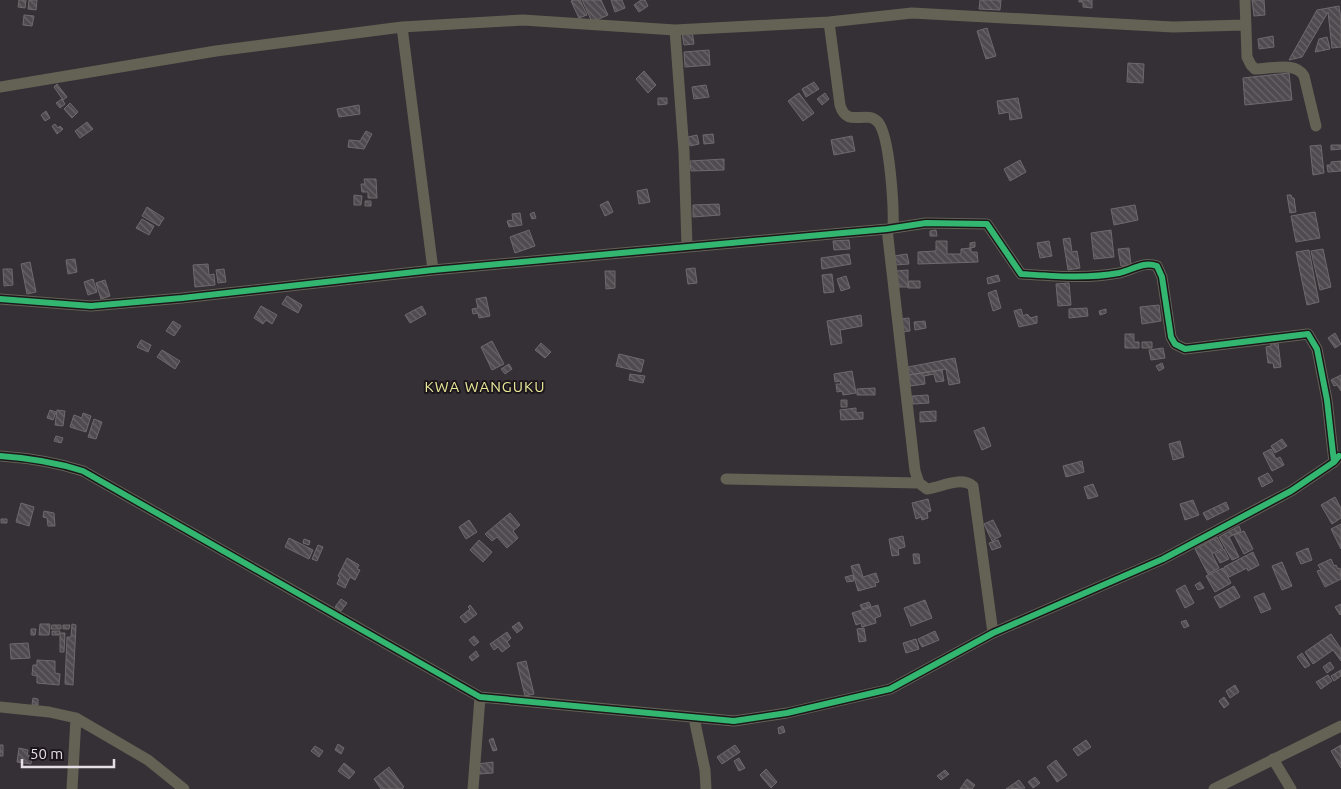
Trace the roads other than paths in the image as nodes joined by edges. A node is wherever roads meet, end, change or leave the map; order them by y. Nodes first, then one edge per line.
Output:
1 (1245, 0) edge
2 (829, 22) junction
3 (1245, 25) junction
4 (402, 27) junction
5 (674, 30) junction
6 (0, 86) edge
7 (1316, 126) dead end
8 (890, 228) junction
9 (686, 246) junction
10 (433, 270) junction
11 (0, 299) edge
12 (0, 456) edge
13 (1338, 458) edge
14 (726, 479) dead end
15 (919, 483) junction
16 (993, 633) junction
17 (480, 697) junction
18 (0, 707) edge
19 (76, 718) junction
20 (694, 718) junction
21 (1341, 726) edge
22 (1273, 759) junction
23 (72, 789) edge
24 (184, 789) edge
25 (473, 789) edge
26 (706, 789) edge
27 (1214, 789) edge
28 (1291, 789) edge

1 - 3 street
2 - 3 street
2 - 5 street
2 - 8 street
3 - 7 street
4 - 5 street
4 - 6 street
4 - 10 street
5 - 9 street
8 - 9 street
8 - 13 street
8 - 15 street
9 - 10 street
10 - 11 street
12 - 17 street
13 - 16 street
14 - 15 street
15 - 16 street
16 - 20 street
17 - 20 street
17 - 25 street
18 - 19 street
19 - 23 street
19 - 24 street
20 - 26 street
21 - 22 street
22 - 27 street
22 - 28 street

